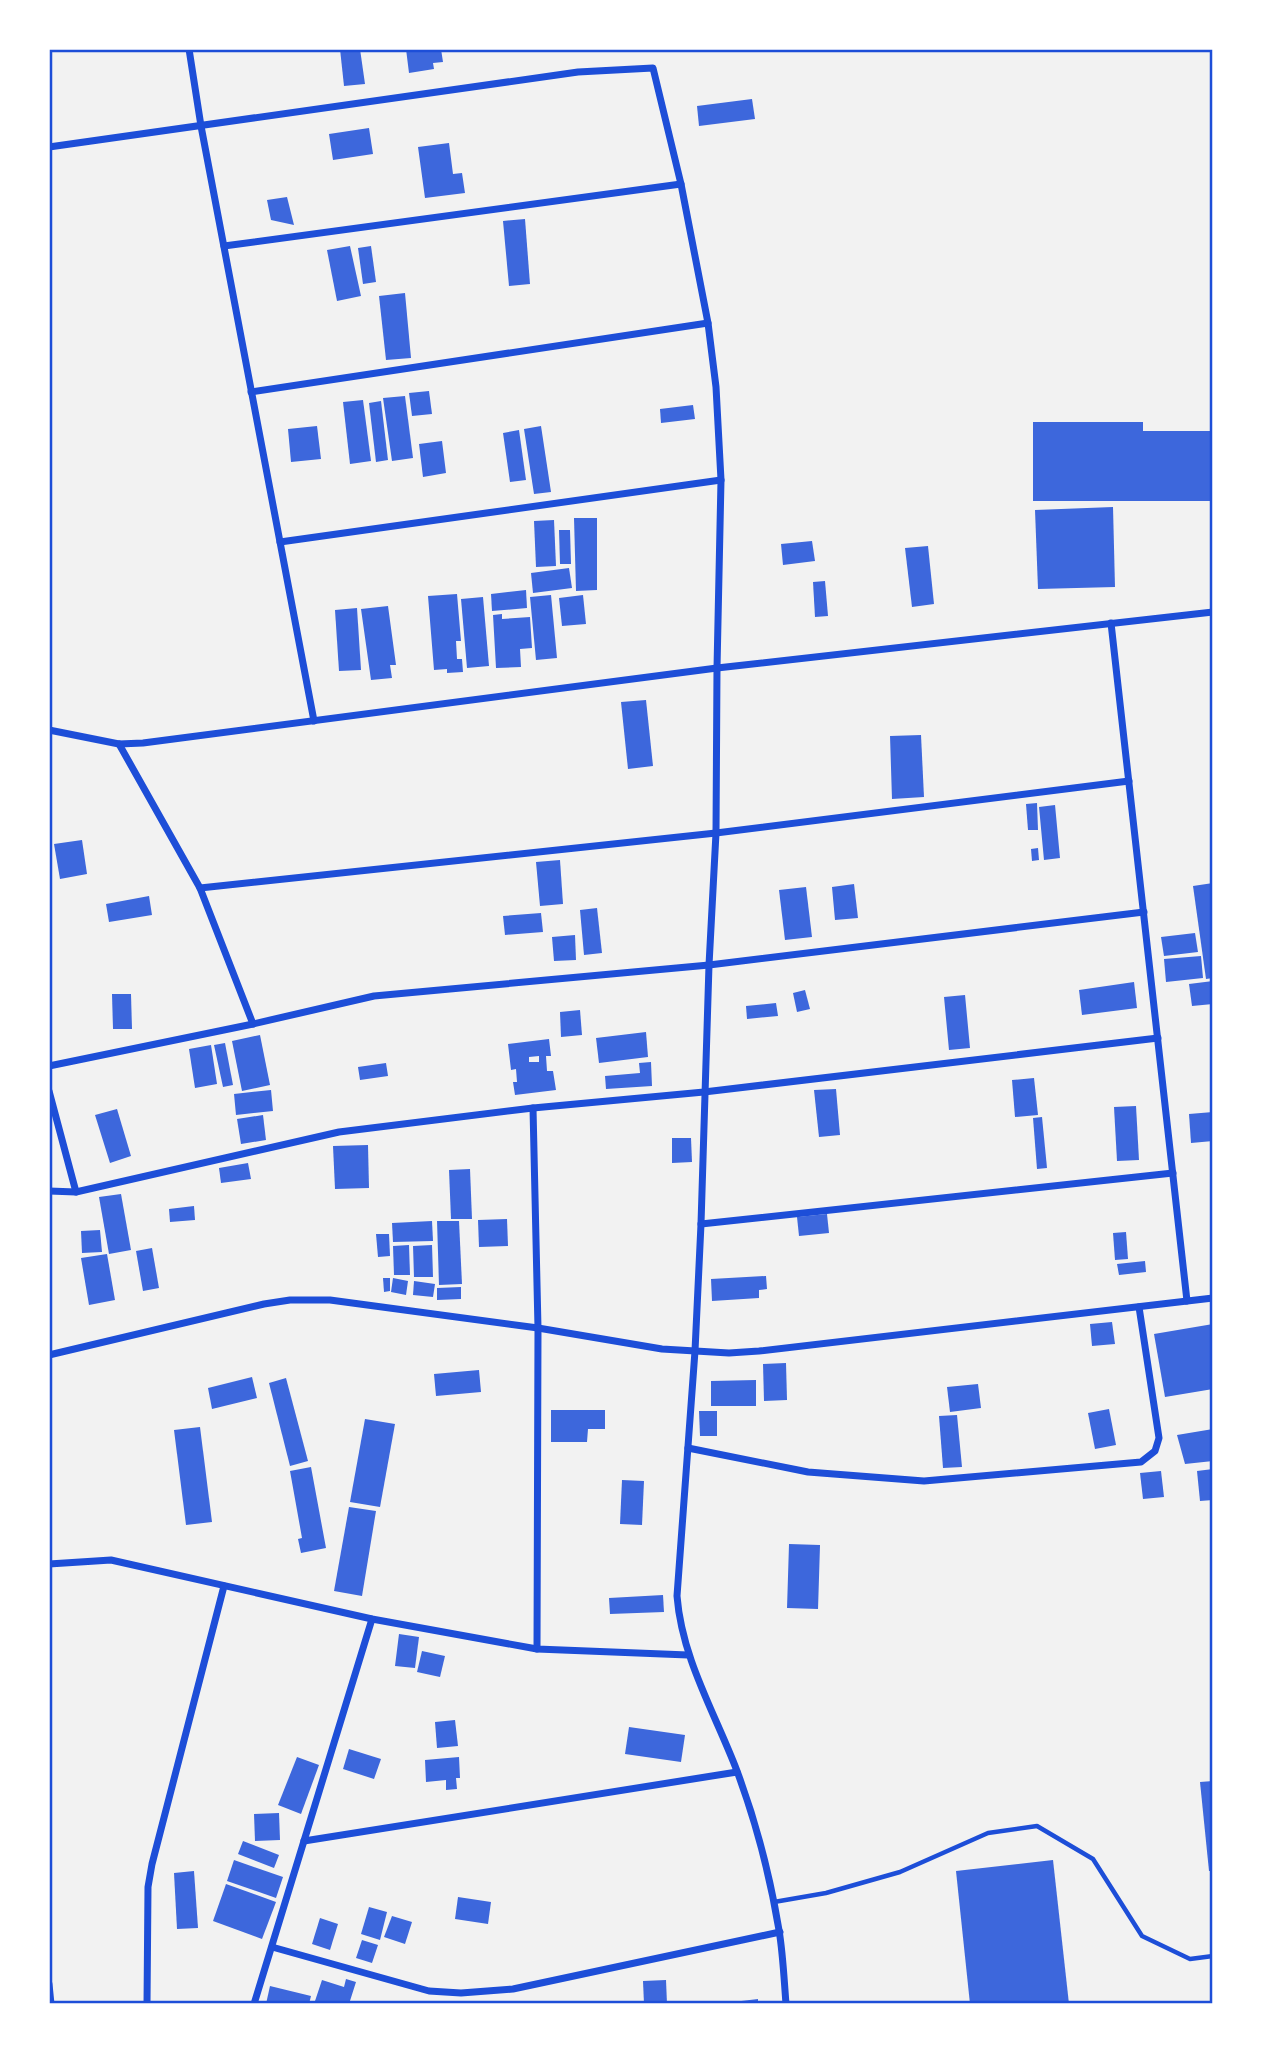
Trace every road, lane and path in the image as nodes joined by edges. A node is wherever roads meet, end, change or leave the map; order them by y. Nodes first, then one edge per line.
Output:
1 (189, 49) edge
2 (201, 125) junction
3 (49, 147) edge
4 (681, 184) junction
5 (224, 246) junction
6 (708, 323) junction
7 (251, 391) junction
8 (721, 480) junction
9 (280, 542) junction
10 (1213, 612) edge
11 (1111, 623) junction
12 (717, 668) junction
13 (314, 721) junction
14 (49, 730) edge
15 (119, 744) junction
16 (1129, 781) junction
17 (716, 833) junction
18 (200, 888) junction
19 (1143, 912) junction
20 (709, 965) junction
21 (253, 1024) junction
22 (1158, 1038) junction
23 (49, 1066) edge
24 (49, 1091) edge
25 (705, 1092) junction
26 (533, 1108) junction
27 (1173, 1173) junction
28 (49, 1191) edge
29 (76, 1192) junction
30 (701, 1224) junction
31 (1213, 1298) edge
32 (1187, 1301) junction
33 (1139, 1307) junction
34 (538, 1328) junction
35 (695, 1351) junction
36 (49, 1355) edge
37 (688, 1448) junction
38 (49, 1564) edge
39 (224, 1586) junction
40 (372, 1619) junction
41 (537, 1649) junction
42 (688, 1655) junction
43 (737, 1772) junction
44 (304, 1841) junction
45 (774, 1902) junction
46 (780, 1932) junction
47 (272, 1947) junction
48 (1213, 1956) edge
49 (49, 1984) edge
50 (51, 2004) edge
51 (147, 2004) edge
52 (254, 2004) edge
53 (786, 2004) edge

1 - 2 street
2 - 3 street
2 - 4 street
2 - 5 street
4 - 5 street
4 - 6 street
5 - 7 street
6 - 7 street
6 - 8 street
7 - 9 street
8 - 9 street
8 - 12 street
9 - 13 street
10 - 11 street
11 - 12 street
11 - 16 street
12 - 13 street
12 - 17 street
13 - 15 street
14 - 15 street
15 - 18 street
16 - 17 street
16 - 19 street
17 - 18 street
17 - 20 street
18 - 21 street
19 - 20 street
19 - 22 street
20 - 21 street
20 - 25 street
21 - 23 street
22 - 25 street
22 - 27 street
24 - 29 street
25 - 26 street
25 - 30 street
26 - 29 street
26 - 34 street
27 - 30 street
27 - 32 street
28 - 29 street
30 - 35 street
31 - 32 street
32 - 33 street
33 - 35 street
33 - 37 street
34 - 35 street
34 - 36 street
34 - 41 street
35 - 37 street
37 - 42 street
38 - 39 street
39 - 40 street
39 - 51 street
40 - 41 street
40 - 44 street
41 - 42 street
42 - 43 street
43 - 44 street
43 - 45 street
44 - 47 street
45 - 46 street
45 - 48 lane
46 - 47 street
46 - 53 street
47 - 52 street
49 - 50 street

